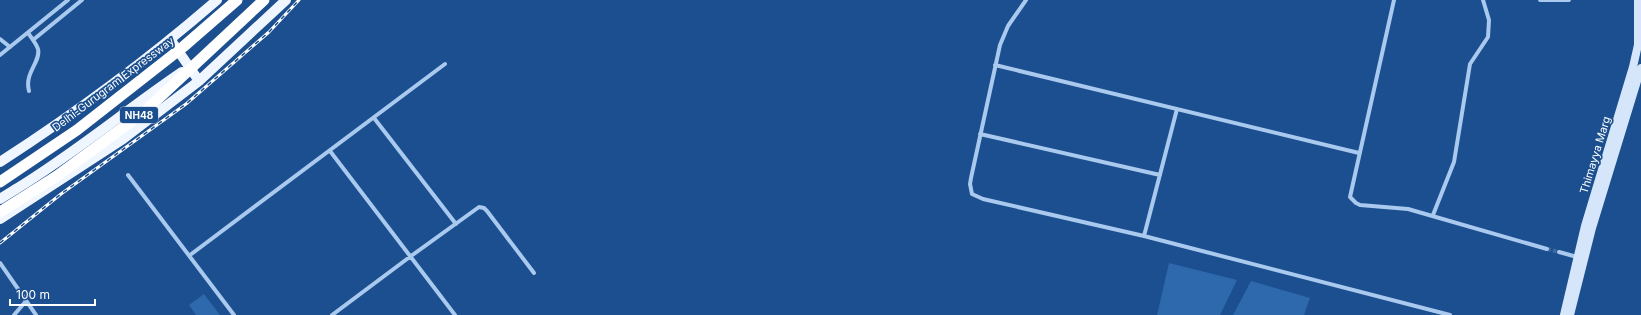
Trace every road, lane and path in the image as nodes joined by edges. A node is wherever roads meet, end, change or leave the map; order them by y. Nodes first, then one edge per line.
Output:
1 (68, 0) edge
2 (82, 0) edge
3 (217, 0) edge
4 (237, 0) edge
5 (264, 0) edge
6 (286, 0) edge
7 (1026, 0) edge
8 (1394, 0) edge
9 (1483, 0) edge
10 (1540, 0) edge
11 (1569, 0) edge
12 (1638, 0) edge
13 (28, 33) junction
14 (0, 38) edge
15 (170, 39) junction
16 (32, 40) junction
17 (10, 47) junction
18 (0, 55) edge
19 (203, 57) junction
20 (445, 64) dead end
21 (995, 66) junction
22 (1641, 68) edge
23 (199, 81) junction
24 (29, 91) dead end
25 (1177, 109) junction
26 (374, 118) junction
27 (980, 134) junction
28 (330, 151) junction
29 (1360, 154) junction
30 (0, 162) edge
31 (128, 175) dead end
32 (1160, 175) junction
33 (0, 182) edge
34 (0, 199) edge
35 (0, 212) edge
36 (1433, 215) junction
37 (0, 219) edge
38 (456, 224) junction
39 (1144, 236) junction
40 (1547, 248) tunnel mouth
41 (1558, 252) tunnel mouth
42 (190, 255) junction
43 (411, 256) junction
44 (1577, 258) junction
45 (0, 263) edge
46 (534, 273) dead end
47 (26, 302) junction
48 (14, 315) edge
49 (36, 315) edge
50 (234, 315) edge
51 (332, 315) edge
52 (455, 315) edge
53 (1450, 315) edge
54 (1564, 315) edge
55 (1570, 315) edge

1 - 13 street
2 - 16 street
3 - 15 main road
4 - 33 highway, Delhi-Gurugram Expressway / NH48, bridge
5 - 19 highway, NH48, bridge
6 - 23 main road
7 - 21 street
8 - 29 street
9 - 36 street
10 - 11 street
12 - 44 street, Thimayya Marg
13 - 16 street
13 - 17 street
14 - 17 street
15 - 23 main road
15 - 30 main road
16 - 24 street
17 - 18 street
19 - 34 main road, bridge
19 - 35 highway, NH48, bridge
20 - 26 street
21 - 25 street
21 - 27 street
22 - 55 street, Thimayya Marg
23 - 37 main road
25 - 29 street
25 - 32 street
26 - 28 street
26 - 38 street
27 - 32 street
27 - 39 street
28 - 42 street
28 - 43 street
29 - 36 street
31 - 42 street
32 - 39 street
36 - 40 street
38 - 43 street
38 - 46 street
39 - 53 street
41 - 44 street
42 - 50 street
43 - 51 street
43 - 52 street
44 - 54 street, Thimayya Marg
45 - 47 street
47 - 48 street
47 - 49 street

